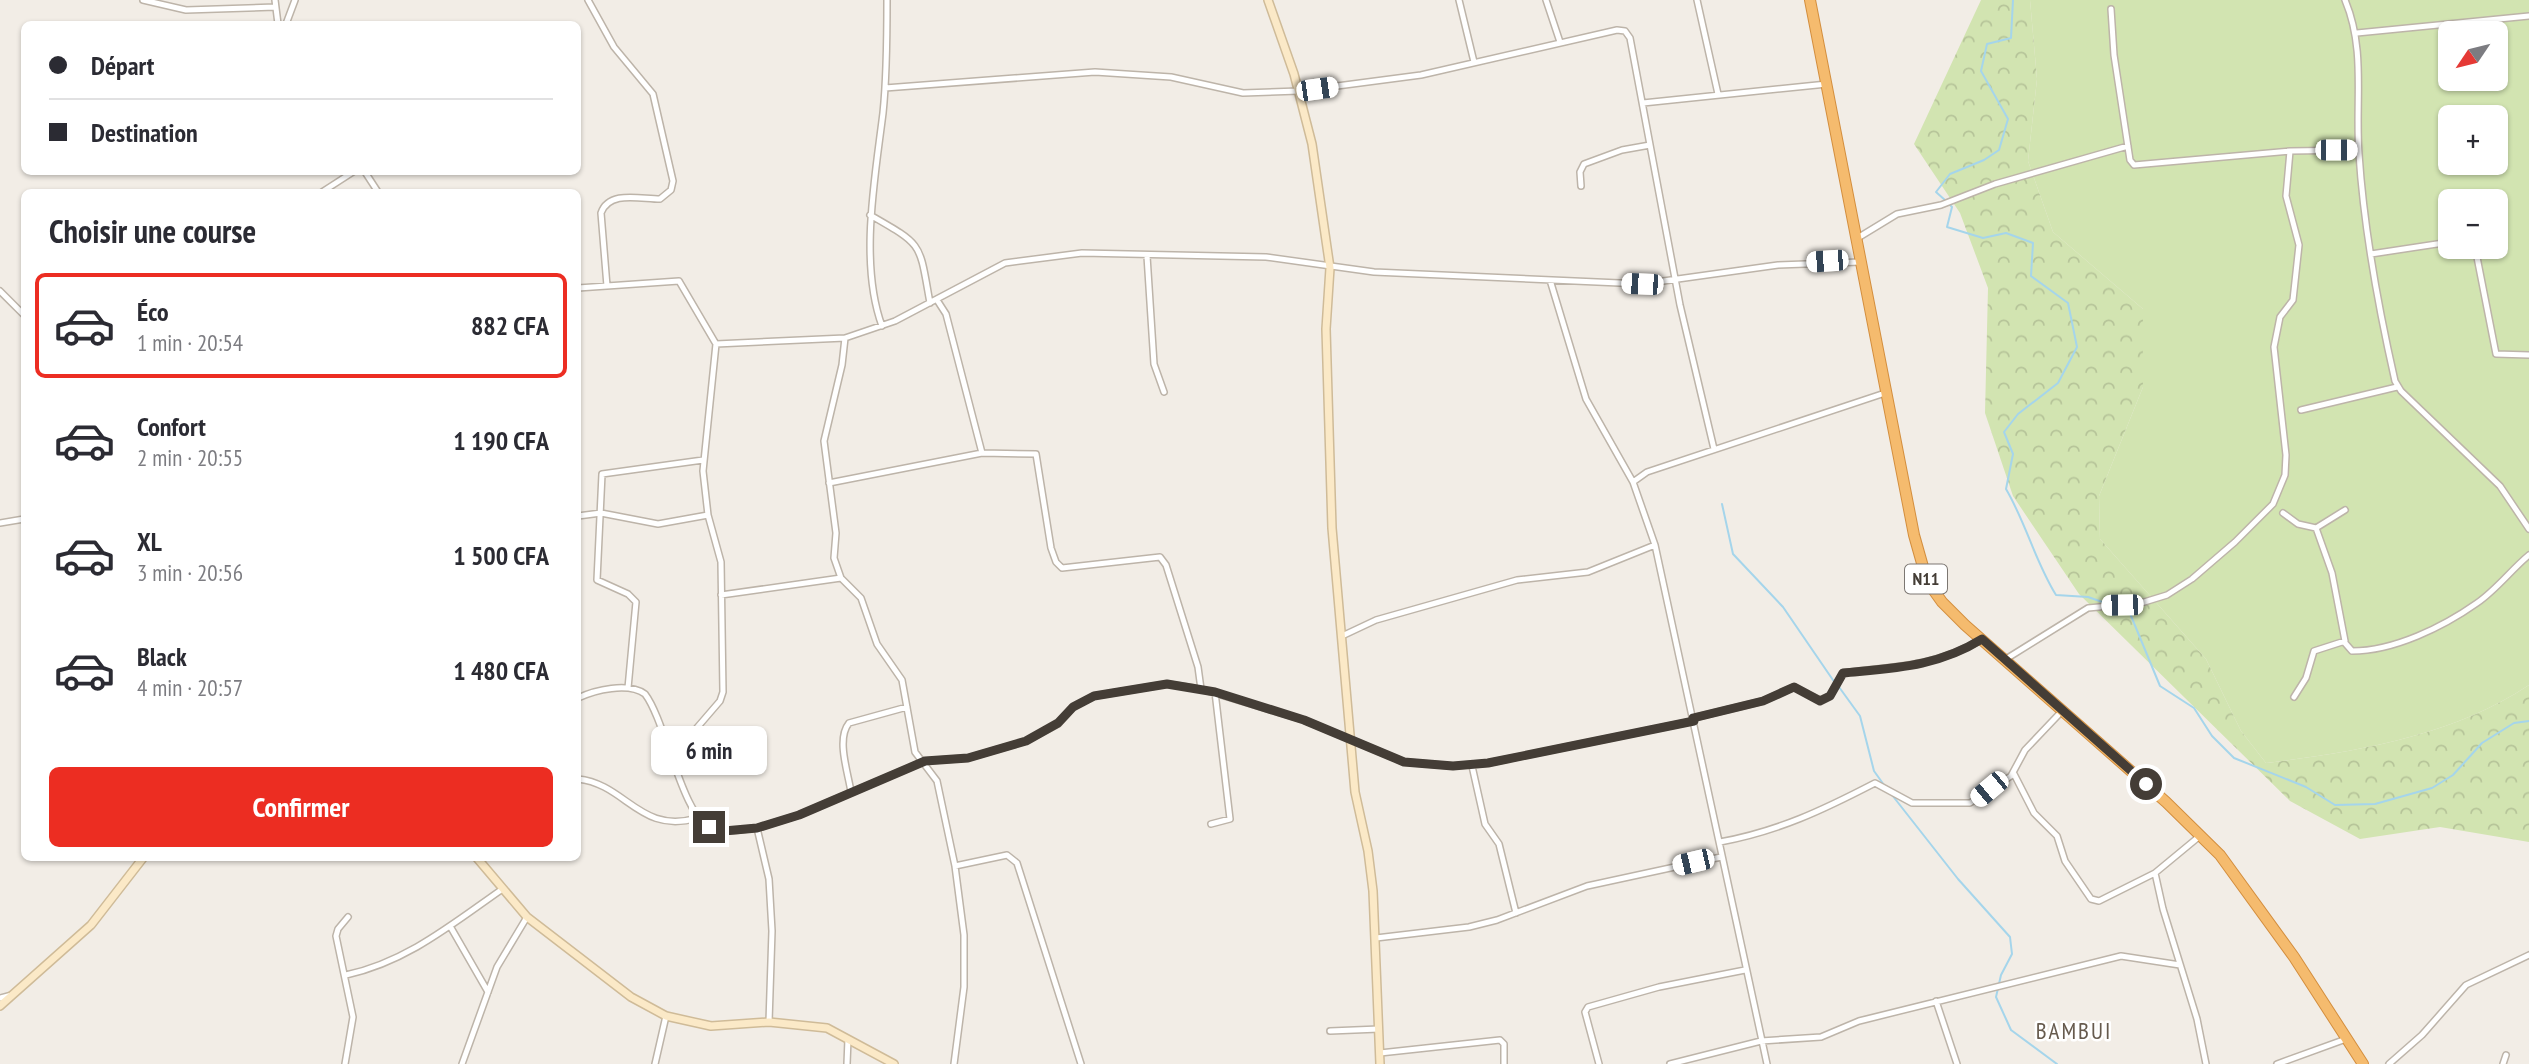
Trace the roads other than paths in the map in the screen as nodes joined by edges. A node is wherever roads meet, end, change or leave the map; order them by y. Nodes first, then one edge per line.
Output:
1 (143, 0) edge
2 (295, 0) edge
3 (588, 0) edge
4 (887, 0) edge
5 (1268, 0) edge
6 (1459, 0) edge
7 (1546, 0) edge
8 (1697, 0) edge
9 (1810, 0) edge
10 (2345, 0) edge
11 (275, 4) edge
12 (2111, 9) dead end
13 (2529, 16) edge
14 (287, 21) edge
15 (2357, 33) junction
16 (1560, 42) junction
17 (1474, 62) junction
18 (1827, 84) junction
19 (885, 88) junction
20 (1299, 91) junction
21 (1718, 94) junction
22 (1643, 103) junction
23 (1650, 145) junction
24 (2128, 146) junction
25 (2358, 150) junction
26 (2290, 151) junction
27 (348, 175) edge
28 (1581, 186) dead end
29 (327, 189) edge
30 (870, 215) junction
31 (1856, 239) junction
32 (2438, 244) edge
33 (2371, 254) junction
34 (1147, 256) junction
35 (2477, 259) edge
36 (1860, 262) junction
37 (1330, 268) junction
38 (1550, 280) junction
39 (1675, 280) junction
40 (607, 286) junction
41 (581, 288) edge
42 (0, 291) edge
43 (934, 301) junction
44 (21, 312) edge
45 (882, 326) junction
46 (845, 338) junction
47 (716, 344) junction
48 (2529, 355) edge
49 (2397, 387) junction
50 (1164, 392) dead end
51 (1885, 393) junction
52 (2301, 410) dead end
53 (1714, 449) junction
54 (982, 453) junction
55 (703, 460) junction
56 (1633, 482) junction
57 (829, 483) junction
58 (2345, 510) dead end
59 (601, 513) junction
60 (2283, 513) dead end
61 (708, 515) junction
62 (581, 516) edge
63 (21, 520) edge
64 (0, 523) edge
65 (2316, 528) junction
66 (2529, 529) edge
67 (1655, 545) junction
68 (2529, 555) edge
69 (841, 578) junction
70 (720, 594) junction
71 (1342, 636) junction
72 (1982, 639) junction
73 (2345, 643) junction
74 (2006, 660) junction
75 (628, 688) junction
76 (1201, 689) junction
77 (1215, 692) junction
78 (581, 696) edge
79 (2294, 696) dead end
80 (907, 707) junction
81 (2063, 710) junction
82 (1694, 719) junction
83 (1349, 738) junction
84 (925, 761) junction
85 (1472, 765) junction
86 (678, 768) junction
87 (2014, 774) junction
88 (581, 780) edge
89 (851, 792) junction
90 (697, 818) junction
91 (1211, 824) dead end
92 (757, 828) junction
93 (2201, 835) junction
94 (1720, 842) junction
95 (1721, 857) junction
96 (141, 861) edge
97 (479, 861) edge
98 (955, 866) junction
99 (2155, 873) junction
100 (501, 890) junction
101 (1516, 914) junction
102 (348, 917) dead end
103 (527, 917) junction
104 (450, 926) junction
105 (1376, 938) junction
106 (2529, 955) edge
107 (2180, 965) junction
108 (1745, 970) junction
109 (346, 975) junction
110 (488, 992) junction
111 (12, 995) junction
112 (0, 998) edge
113 (1936, 1001) junction
114 (0, 1006) edge
115 (666, 1016) junction
116 (769, 1021) junction
117 (1379, 1029) junction
118 (1330, 1031) dead end
119 (848, 1038) junction
120 (2346, 1039) junction
121 (1761, 1041) junction
122 (1380, 1053) junction
123 (2506, 1055) dead end
124 (345, 1064) edge
125 (462, 1064) edge
126 (655, 1064) edge
127 (847, 1064) edge
128 (894, 1064) edge
129 (954, 1064) edge
130 (1081, 1064) edge
131 (1380, 1064) edge
132 (1504, 1064) edge
133 (1599, 1064) edge
134 (1671, 1064) edge
135 (1767, 1064) edge
136 (1957, 1064) edge
137 (2206, 1064) edge
138 (2277, 1064) edge
139 (2362, 1064) edge
140 (2389, 1064) edge
141 (2503, 1064) edge

1 - 11 street
2 - 14 street
3 - 40 street
4 - 19 street
5 - 20 street
6 - 17 street
7 - 16 street
8 - 21 street
9 - 18 highway, N11
10 - 15 street
12 - 24 street
13 - 15 street
15 - 25 street
16 - 17 street
16 - 22 street
17 - 20 street
18 - 21 street
18 - 31 highway, N11
19 - 20 street
19 - 30 street
20 - 37 street
21 - 22 street
22 - 23 street
23 - 28 street
23 - 39 street
24 - 26 street
24 - 31 street
25 - 26 street
25 - 33 street
26 - 74 street
27 - 29 street
30 - 43 street
30 - 45 street
31 - 36 highway, N11
32 - 33 street
33 - 49 street
34 - 37 street
34 - 43 street
34 - 50 street
35 - 48 street
36 - 39 street
36 - 51 highway, N11
37 - 38 street
37 - 71 street
38 - 39 street
38 - 56 street
39 - 53 street
40 - 41 street
40 - 47 street
42 - 44 street
43 - 45 street
43 - 54 street
45 - 46 street
46 - 47 street
46 - 57 street
47 - 55 street
49 - 52 street
49 - 66 street
51 - 53 street
51 - 72 highway, N11
53 - 56 street
54 - 57 street
54 - 76 street
55 - 59 street
55 - 61 street
56 - 67 street
57 - 69 street
58 - 65 street
59 - 61 street
59 - 62 street
59 - 75 street
60 - 65 street
61 - 70 street
63 - 64 street
65 - 73 street
67 - 71 street
67 - 82 street
68 - 73 street
69 - 70 street
69 - 80 street
70 - 86 street
71 - 83 street
72 - 74 highway, N11
72 - 82 street
73 - 79 street
74 - 81 highway, N11
75 - 78 street
75 - 86 street
76 - 77 street
76 - 84 street
77 - 83 street
77 - 91 street
80 - 84 street
80 - 89 street
81 - 87 street
81 - 93 highway, N11
82 - 85 street
82 - 94 street
83 - 85 street
83 - 105 street
84 - 89 street
84 - 98 street
85 - 101 street
86 - 90 street
87 - 94 street
87 - 99 street
88 - 90 street
89 - 92 street
90 - 92 street
92 - 116 street
93 - 99 street
93 - 120 highway, N11
94 - 95 street
95 - 101 street
95 - 108 street
96 - 111 street
97 - 100 street
98 - 129 street
98 - 130 street
99 - 107 street
100 - 103 street
100 - 104 street
101 - 105 street
102 - 109 street
103 - 110 street
103 - 115 street
104 - 109 street
104 - 110 street
105 - 117 street
106 - 140 street
107 - 113 street
107 - 137 street
108 - 121 street
108 - 133 street
109 - 124 street
110 - 125 street
111 - 112 street
111 - 114 street
113 - 121 street
113 - 136 street
115 - 116 street
115 - 126 street
116 - 119 street
117 - 118 street
117 - 122 street
119 - 127 street
119 - 128 street
120 - 138 street
120 - 139 highway, N11
121 - 134 street
121 - 135 street
122 - 131 street
122 - 132 street
123 - 141 street

